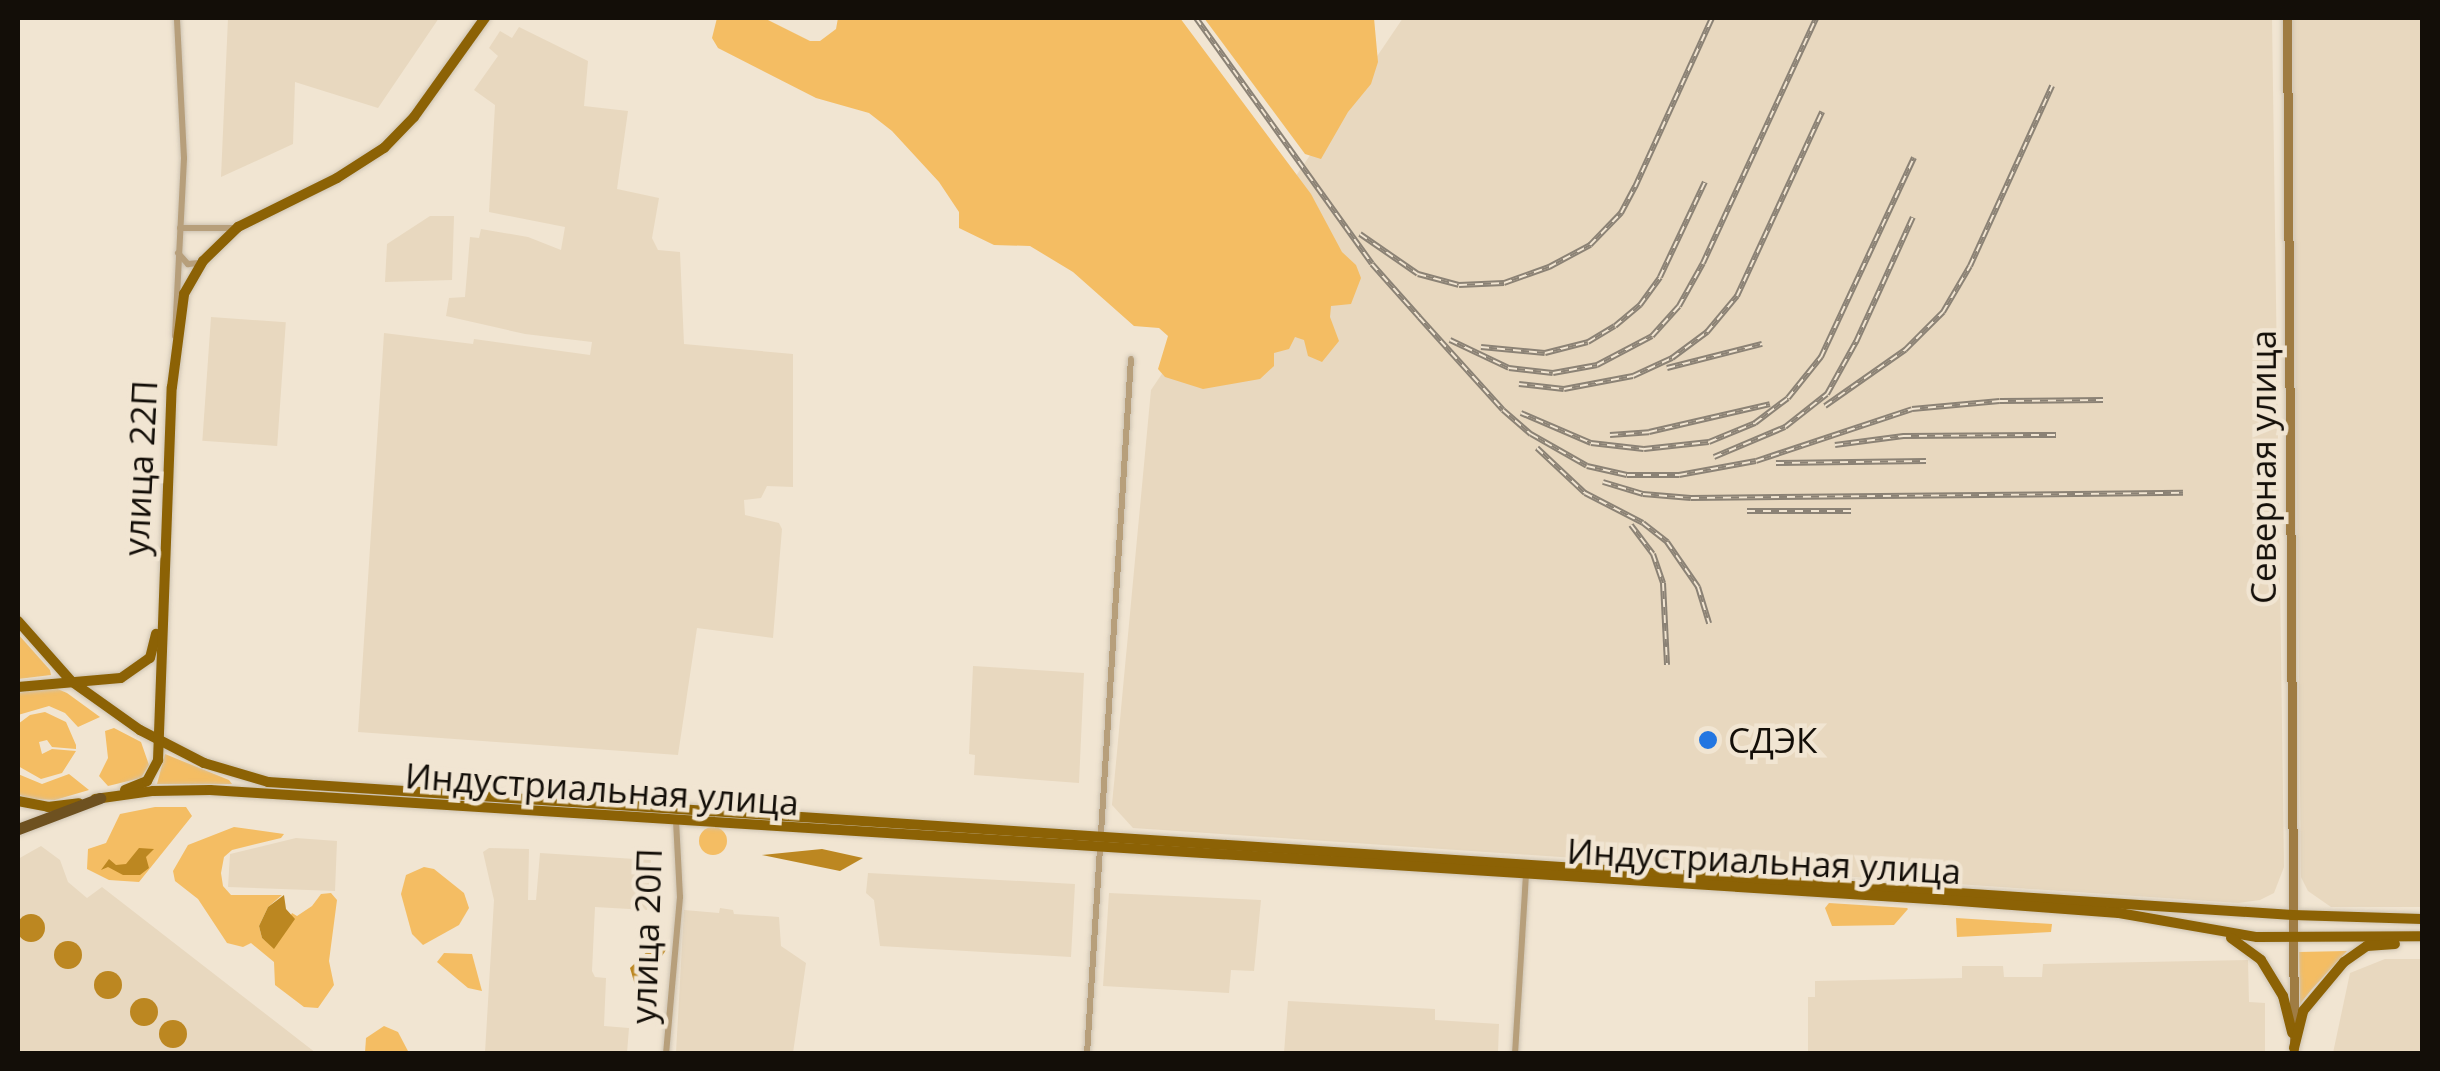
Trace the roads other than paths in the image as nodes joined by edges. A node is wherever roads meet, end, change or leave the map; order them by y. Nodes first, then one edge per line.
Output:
1 (177, 18) edge
2 (485, 18) edge
3 (2287, 18) edge
4 (238, 227) junction
5 (180, 228) junction
6 (216, 229) junction
7 (218, 244) junction
8 (178, 252) junction
9 (202, 262) junction
10 (174, 350) junction
11 (1132, 359) dead end
12 (162, 589) junction
13 (18, 621) edge
14 (71, 681) junction
15 (18, 687) edge
16 (159, 741) junction
17 (100, 798) junction
18 (18, 800) edge
19 (676, 822) junction
20 (18, 829) edge
21 (1101, 843) junction
22 (1527, 869) junction
23 (2293, 916) junction
24 (2422, 919) edge
25 (2212, 930) junction
26 (2293, 938) junction
27 (2422, 940) edge
28 (2294, 1051) edge
29 (666, 1054) edge
30 (1087, 1054) edge
31 (1515, 1054) edge

1 - 5 street
2 - 4 main road, улица 22П
3 - 23 main road, Северная улица
4 - 6 street
4 - 7 main road, улица 22П
5 - 6 street
5 - 8 street
6 - 7 street
7 - 9 main road, улица 22П
8 - 9 street
8 - 10 street
9 - 10 main road, улица 22П
10 - 12 main road, улица 22П
11 - 21 street
12 - 14 main road, улица 22П
12 - 16 main road, улица 22П
13 - 14 main road, Индустриальная улица
14 - 15 main road
14 - 16 main road, Индустриальная улица
16 - 17 main road
16 - 21 main road, Индустриальная улица
17 - 18 main road
17 - 19 main road, Индустриальная улица
17 - 20 highway
19 - 21 main road, Индустриальная улица
19 - 29 street, улица 20П
21 - 22 main road, Индустриальная улица
21 - 30 street
22 - 23 main road, Индустриальная улица
22 - 25 main road, Индустриальная улица
22 - 31 street
23 - 24 main road, Индустриальная улица
23 - 26 main road, Северная улица
25 - 26 main road, Индустриальная улица
25 - 28 main road
26 - 27 main road, Индустриальная улица
26 - 28 main road, Северная улица
27 - 28 main road

